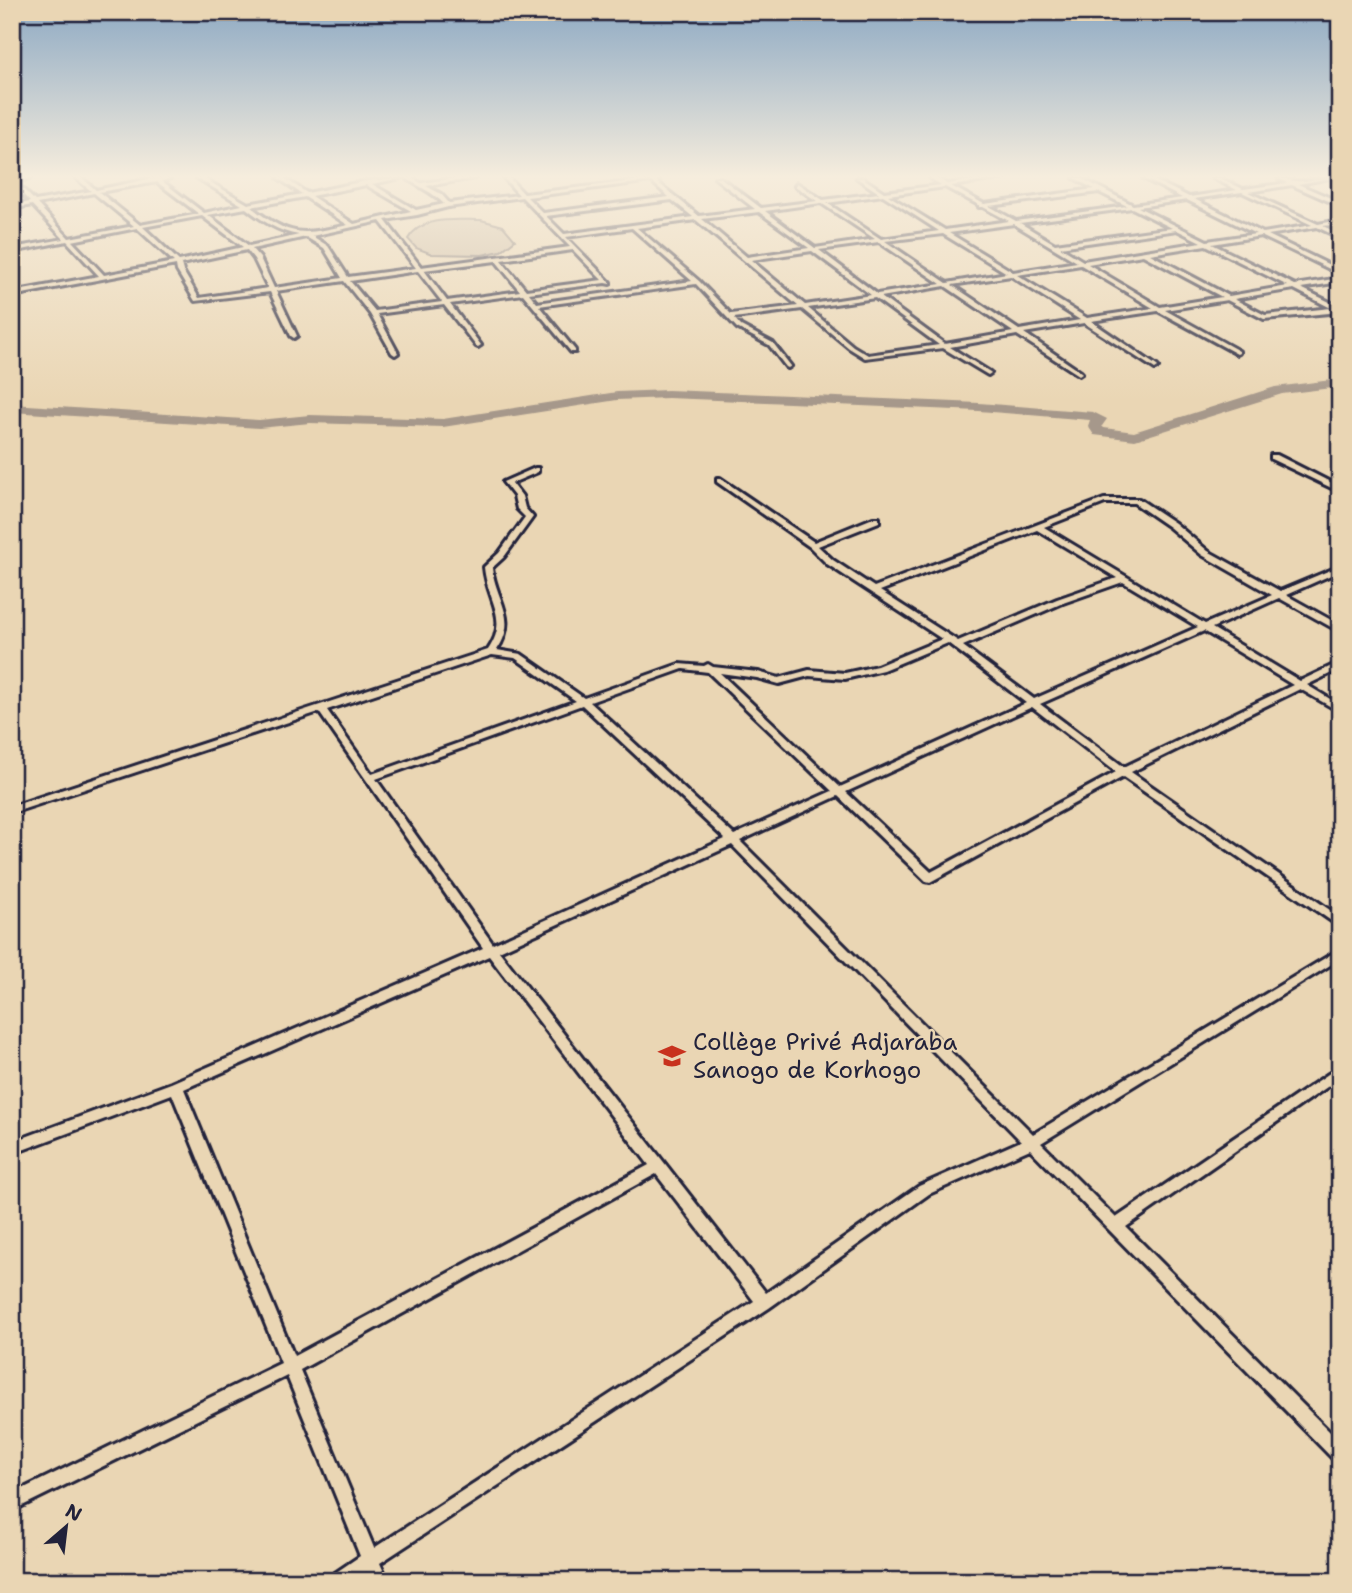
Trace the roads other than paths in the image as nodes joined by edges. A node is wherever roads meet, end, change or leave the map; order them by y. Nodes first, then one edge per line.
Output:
1 (79, 252) edge
2 (166, 252) edge
3 (228, 252) edge
4 (252, 252) edge
5 (329, 252) edge
6 (407, 252) edge
7 (546, 252) edge
8 (577, 252) edge
9 (662, 252) edge
10 (739, 252) edge
11 (794, 252) edge
12 (814, 252) edge
13 (898, 252) edge
14 (973, 252) edge
15 (1064, 252) edge
16 (1148, 252) edge
17 (1223, 252) edge
18 (1299, 252) edge
19 (1144, 253) junction
20 (747, 259) junction
21 (498, 260) junction
22 (1080, 262) junction
23 (178, 263) junction
24 (421, 271) junction
25 (1340, 272) edge
26 (1009, 274) junction
27 (102, 276) junction
28 (1340, 280) edge
29 (347, 281) junction
30 (605, 281) junction
31 (697, 282) junction
32 (945, 283) junction
33 (1298, 288) junction
34 (270, 290) junction
35 (525, 293) junction
36 (617, 293) junction
37 (12, 294) edge
38 (876, 296) junction
39 (1227, 297) junction
40 (446, 304) junction
41 (535, 305) junction
42 (804, 307) junction
43 (1159, 309) junction
44 (1339, 309) edge
45 (373, 313) junction
46 (732, 316) junction
47 (1088, 320) junction
48 (1017, 333) junction
49 (294, 336) dead end
50 (478, 345) dead end
51 (944, 346) junction
52 (573, 351) dead end
53 (1237, 352) dead end
54 (395, 353) dead end
55 (788, 366) dead end
56 (1155, 367) dead end
57 (988, 373) dead end
58 (1079, 373) dead end
59 (1274, 457) dead end
60 (535, 470) dead end
61 (720, 480) dead end
62 (1340, 490) edge
63 (876, 520) dead end
64 (1038, 527) junction
65 (813, 545) junction
66 (1340, 568) edge
67 (1123, 579) junction
68 (874, 590) junction
69 (1280, 596) junction
70 (1207, 628) junction
71 (1340, 629) edge
72 (953, 642) junction
73 (491, 652) junction
74 (1340, 665) edge
75 (708, 667) junction
76 (1299, 684) junction
77 (585, 703) junction
78 (1034, 703) junction
79 (1340, 709) edge
80 (322, 710) junction
81 (1123, 772) junction
82 (370, 778) junction
83 (838, 792) junction
84 (12, 810) edge
85 (734, 841) junction
86 (1338, 918) edge
87 (491, 950) junction
88 (1340, 953) edge
89 (1340, 1071) edge
90 (176, 1087) junction
91 (1030, 1143) junction
92 (12, 1148) edge
93 (659, 1166) junction
94 (1116, 1226) junction
95 (764, 1303) junction
96 (291, 1367) junction
97 (1340, 1454) edge
98 (12, 1503) edge
99 (371, 1560) junction
100 (338, 1581) edge
101 (379, 1581) edge

1 - 27 street
2 - 23 street
3 - 23 street
4 - 34 street
5 - 29 street
6 - 24 street
7 - 21 street
8 - 30 street
9 - 31 street
10 - 20 street
11 - 20 street
12 - 38 street
13 - 32 street
14 - 26 street
15 - 22 street
16 - 19 street
17 - 33 street
18 - 25 street
19 - 22 street
19 - 39 street
20 - 42 street
21 - 24 street
21 - 35 street
22 - 26 street
22 - 43 street
23 - 27 street
23 - 34 street
24 - 29 street
24 - 40 street
26 - 32 street
26 - 47 street
27 - 37 street
28 - 33 street
29 - 34 street
29 - 45 street
30 - 35 street
30 - 36 street
31 - 36 street
31 - 46 street
32 - 38 street
32 - 48 street
33 - 39 street
33 - 44 street
34 - 49 street
35 - 40 street
35 - 41 street
36 - 41 street
38 - 42 street
38 - 51 street
39 - 43 street
39 - 44 street
40 - 45 street
40 - 50 street
41 - 52 street
42 - 46 street
42 - 51 street
43 - 47 street
43 - 53 street
45 - 54 street
46 - 55 street
47 - 48 street
47 - 56 street
48 - 51 street
48 - 58 street
51 - 57 street
59 - 62 street
60 - 73 street
61 - 65 street
63 - 65 street
64 - 67 street
64 - 68 street
64 - 69 street
65 - 68 street
66 - 69 street
67 - 70 street
67 - 72 street
68 - 72 street
69 - 70 street
69 - 71 street
70 - 76 street
70 - 78 street
72 - 75 street
72 - 78 street
73 - 77 street
73 - 80 street
74 - 76 street
75 - 77 street
75 - 83 street
76 - 79 street
76 - 81 street
77 - 82 street
77 - 85 street
78 - 81 street
78 - 83 street
80 - 82 street
80 - 84 street
81 - 83 street
81 - 86 street
82 - 87 street
83 - 85 street
85 - 87 street
85 - 91 street
87 - 90 street
87 - 93 street
88 - 91 street
89 - 94 street
90 - 92 street
90 - 96 street
91 - 94 street
91 - 95 street
93 - 95 street
93 - 96 street
94 - 97 street
95 - 99 street
96 - 98 street
96 - 99 street
99 - 100 street
99 - 101 street

